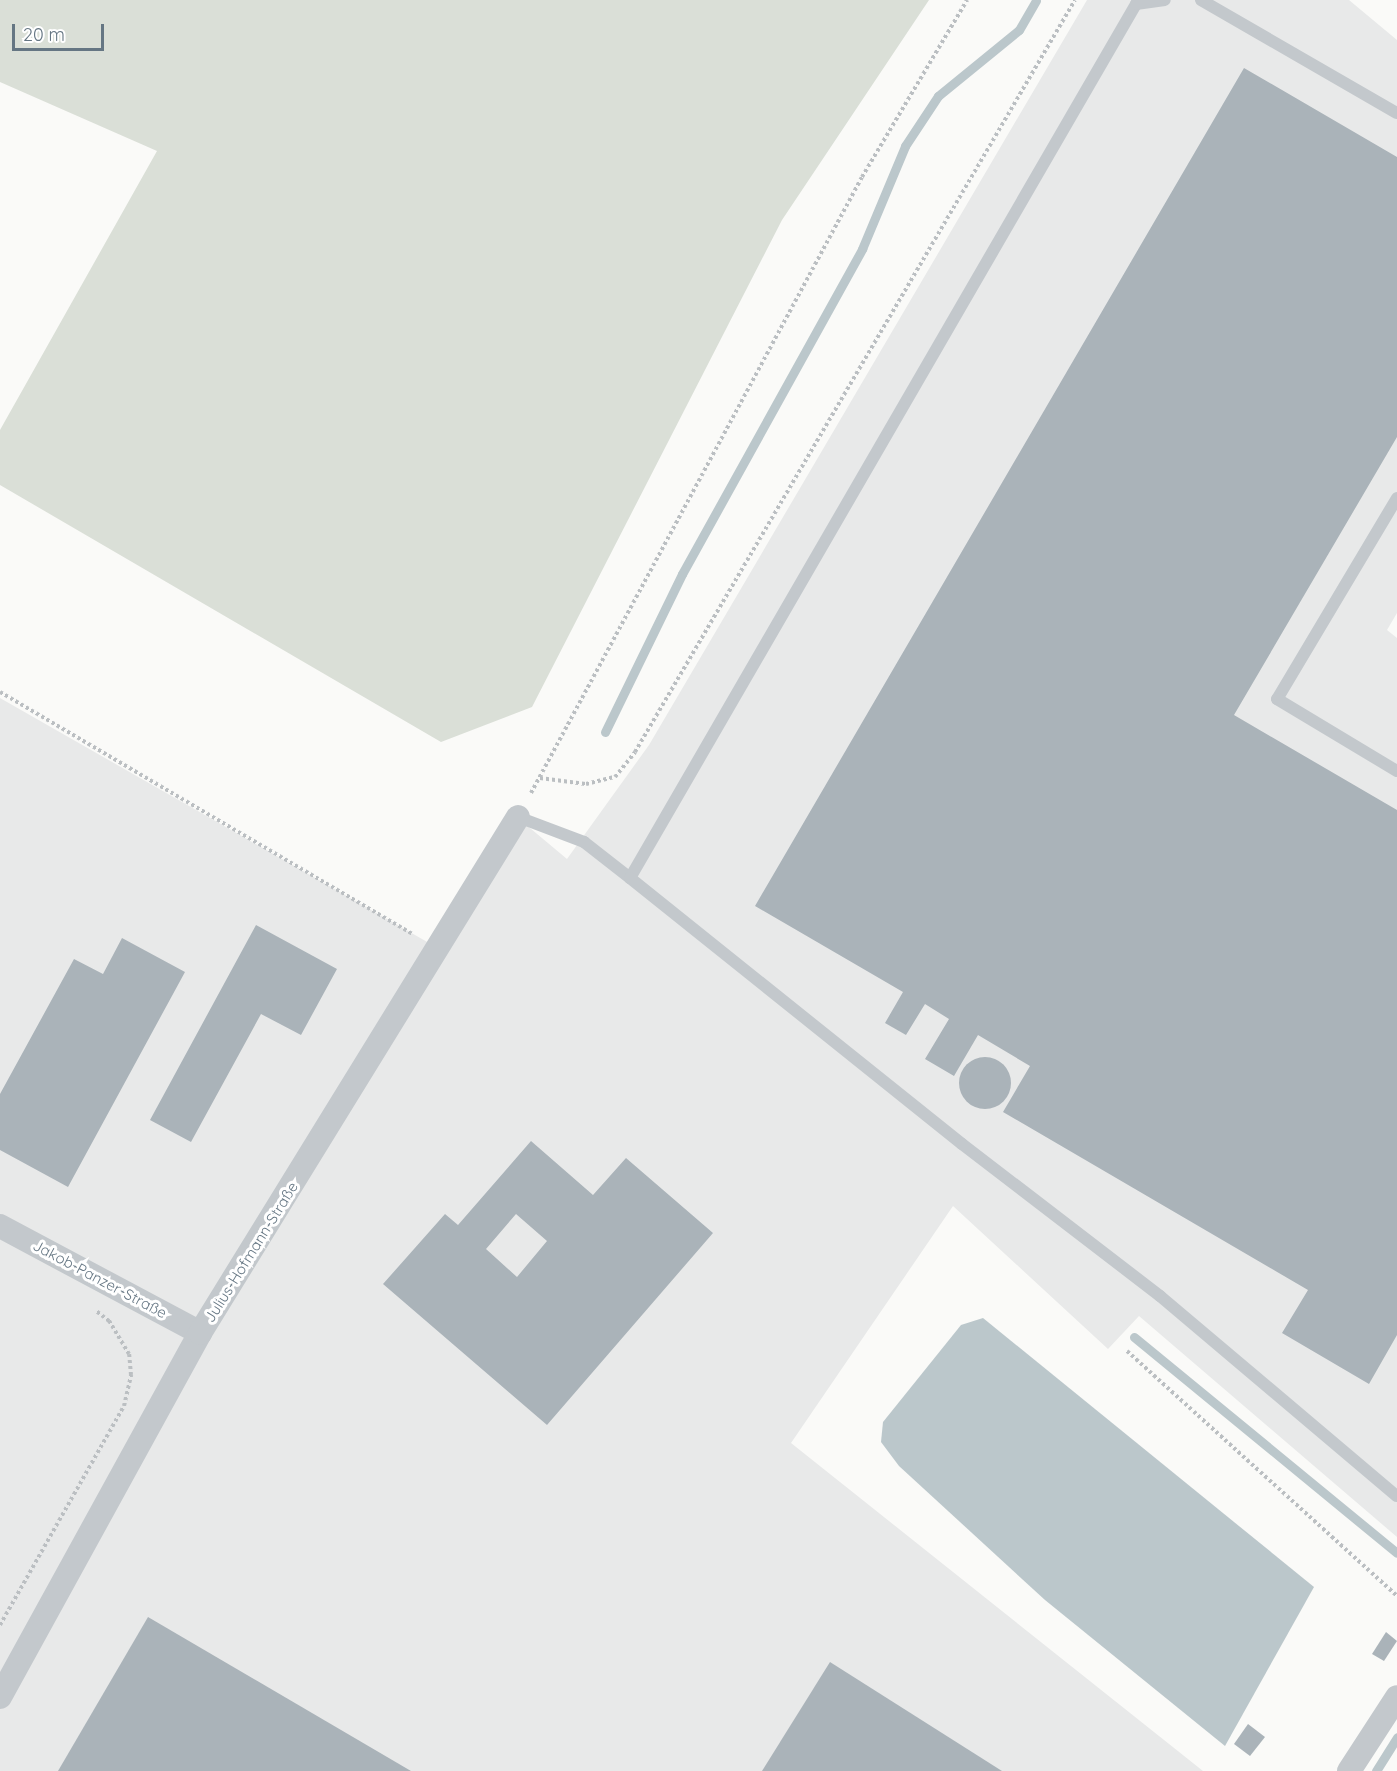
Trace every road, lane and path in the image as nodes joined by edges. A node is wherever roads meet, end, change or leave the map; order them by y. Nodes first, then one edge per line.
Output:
1 (967, 0) edge
2 (1075, 0) edge
3 (1165, 0) edge
4 (1201, 0) edge
5 (1397, 113) edge
6 (1397, 498) edge
7 (0, 692) edge
8 (1397, 771) edge
9 (540, 778) junction
10 (518, 817) junction
11 (630, 878) junction
12 (436, 947) junction
13 (0, 1226) edge
14 (92, 1308) dead end
15 (200, 1333) junction
16 (1127, 1351) dead end
17 (1397, 1496) edge
18 (1397, 1596) edge
19 (0, 1625) edge
20 (0, 1697) edge
21 (1397, 1697) edge
22 (1349, 1771) edge

1 - 9 path
2 - 9 path
3 - 11 lane
4 - 5 lane
6 - 8 lane
7 - 12 path
9 - 10 path
10 - 11 lane
10 - 12 street, Julius-Hofmann-Straße
11 - 17 lane
12 - 15 street, Julius-Hofmann-Straße
13 - 15 street, Jakob-Panzer-Straße
14 - 19 path
15 - 20 street, Julius-Hofmann-Straße
16 - 18 path
21 - 22 street

